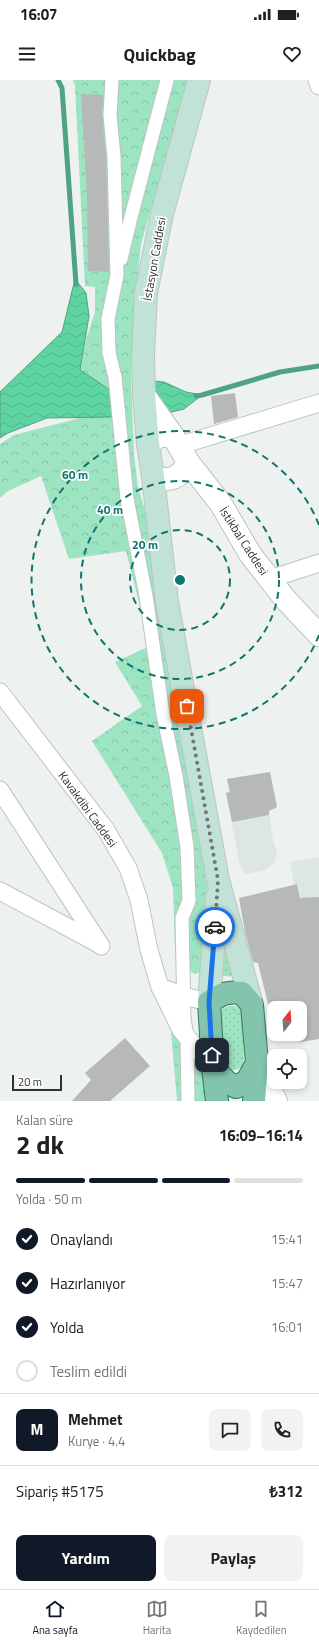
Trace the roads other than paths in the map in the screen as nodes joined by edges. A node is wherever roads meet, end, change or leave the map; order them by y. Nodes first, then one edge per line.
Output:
1 (112, 80) edge
2 (167, 80) edge
3 (199, 80) edge
4 (317, 80) edge
5 (319, 86) edge
6 (115, 286) junction
7 (144, 395) junction
8 (319, 403) edge
9 (148, 444) junction
10 (180, 448) junction
11 (153, 476) junction
12 (319, 563) edge
13 (270, 579) junction
14 (319, 635) edge
15 (0, 692) edge
16 (0, 790) edge
17 (218, 880) junction
18 (0, 890) edge
19 (160, 987) junction
20 (183, 996) junction
21 (209, 1002) junction
22 (252, 1005) junction
23 (187, 1043) junction
24 (257, 1062) junction
25 (212, 1068) junction
26 (188, 1101) edge
27 (193, 1101) edge
28 (217, 1101) edge
29 (254, 1101) edge
30 (276, 1101) edge

1 - 6 street
2 - 6 street
3 - 7 main road, İstasyon Caddesi
4 - 5 street
6 - 20 street
7 - 9 main road, İstasyon Caddesi
7 - 10 street, İstikbal Caddesi
8 - 10 street
9 - 10 street
9 - 11 main road
10 - 11 street
10 - 13 street, İstikbal Caddesi
11 - 17 main road
12 - 13 street
13 - 14 street, İstikbal Caddesi
15 - 19 street, Kavakdibi Caddesi
16 - 18 street
17 - 21 main road
17 - 22 main road
19 - 20 street
19 - 23 street, Kavakdibi Caddesi
20 - 21 street
20 - 23 street
21 - 22 main road
21 - 25 main road
22 - 24 main road
23 - 25 street, Kavakdibi Caddesi
23 - 26 street
23 - 27 street
24 - 25 main road
24 - 29 main road
24 - 30 street
25 - 28 main road

